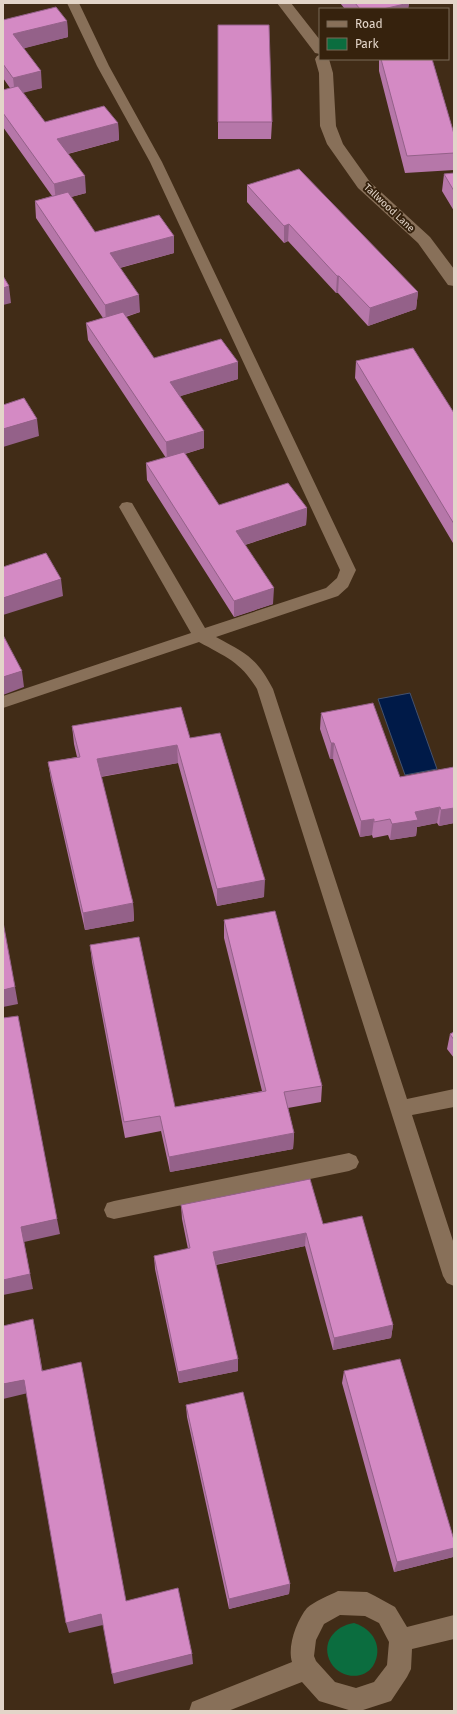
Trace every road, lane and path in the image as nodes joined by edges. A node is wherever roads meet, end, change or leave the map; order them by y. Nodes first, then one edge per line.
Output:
1 (73, 3) edge
2 (284, 3) edge
3 (319, 49) edge
4 (322, 60) edge
5 (454, 281) edge
6 (126, 506) dead end
7 (201, 636) junction
8 (3, 702) edge
9 (454, 1098) edge
10 (400, 1109) junction
11 (349, 1162) dead end
12 (114, 1210) dead end
13 (454, 1276) edge
14 (454, 1627) edge
15 (401, 1640) junction
16 (306, 1668) junction
17 (201, 1711) edge

1 - 7 lane
2 - 3 street
4 - 5 street, Tallwood Lane
6 - 7 lane
7 - 8 lane
7 - 10 lane
9 - 10 lane
10 - 13 lane
11 - 12 lane
14 - 15 lane
15 - 16 lane
15 - 16 lane
16 - 17 lane

